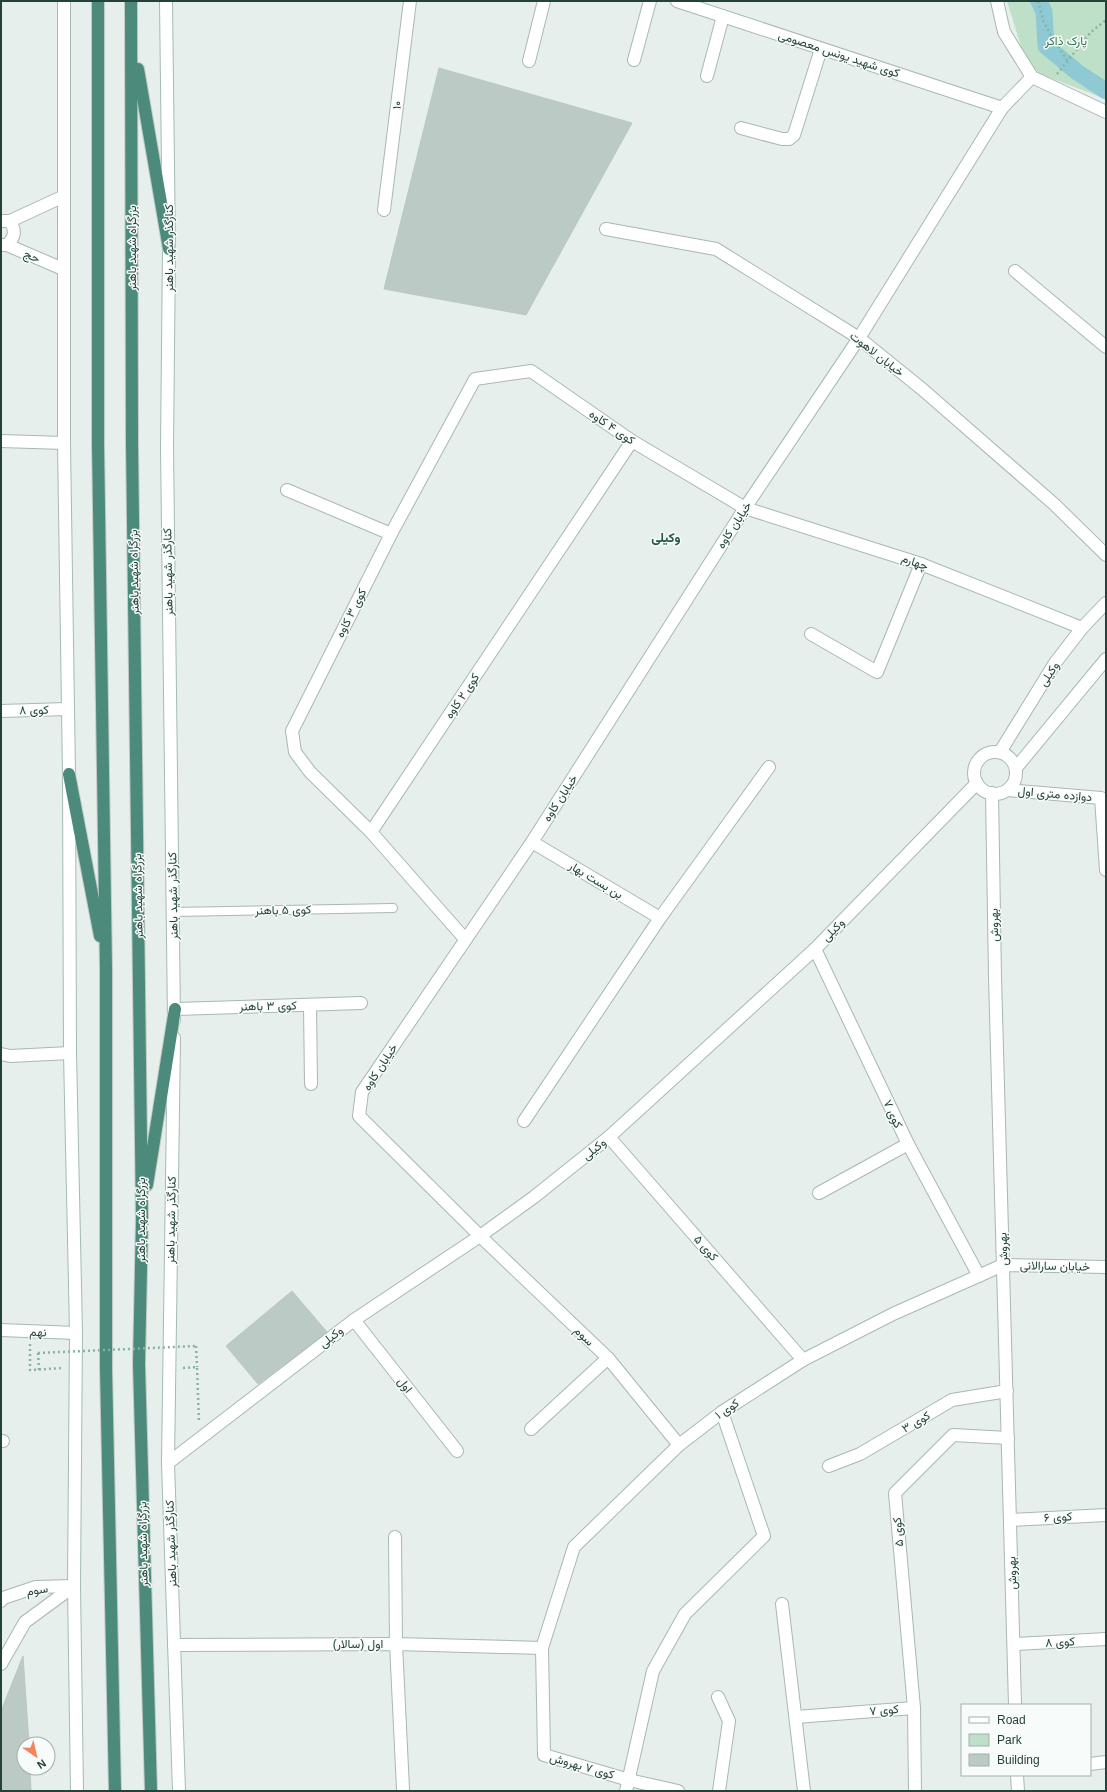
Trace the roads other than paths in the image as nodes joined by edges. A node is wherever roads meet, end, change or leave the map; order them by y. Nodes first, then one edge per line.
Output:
1 (64, 1) edge
2 (98, 1) edge
3 (131, 1) edge
4 (166, 1) edge
5 (410, 1) edge
6 (544, 1) edge
7 (650, 1) edge
8 (677, 1) edge
9 (997, 1) edge
10 (723, 16) junction
11 (132, 37) junction
12 (821, 48) junction
13 (634, 60) dead end
14 (529, 61) dead end
15 (707, 76) dead end
16 (1032, 77) junction
17 (1002, 108) junction
18 (1106, 112) edge
19 (741, 128) dead end
20 (62, 197) junction
21 (384, 210) dead end
22 (5, 221) edge
23 (606, 228) dead end
24 (4, 245) edge
25 (169, 249) junction
26 (63, 269) junction
27 (1015, 271) dead end
28 (859, 338) junction
29 (1106, 347) edge
30 (475, 379) joint
31 (1, 441) edge
32 (632, 441) junction
33 (64, 443) junction
34 (287, 490) dead end
35 (745, 508) junction
36 (391, 534) junction
37 (1106, 555) edge
38 (921, 564) junction
39 (1106, 603) edge
40 (1082, 628) junction
41 (811, 634) dead end
42 (1104, 665) edge
43 (67, 709) junction
44 (1, 710) edge
45 (1000, 752) junction
46 (769, 768) dead end
47 (1016, 768) junction
48 (69, 774) junction
49 (976, 783) junction
50 (1008, 790) junction
51 (992, 793) junction
52 (371, 832) junction
53 (532, 842) junction
54 (1106, 870) edge
55 (393, 908) dead end
56 (173, 912) junction
57 (660, 918) junction
58 (465, 939) junction
59 (815, 949) junction
60 (106, 968) junction
61 (361, 1003) dead end
62 (310, 1005) junction
63 (175, 1009) junction
64 (70, 1053) junction
65 (1, 1054) edge
66 (311, 1084) dead end
67 (524, 1121) dead end
68 (609, 1137) junction
69 (908, 1144) junction
70 (819, 1193) dead end
71 (142, 1220) junction
72 (480, 1236) junction
73 (1003, 1265) junction
74 (1106, 1267) edge
75 (979, 1276) junction
76 (354, 1320) junction
77 (1, 1330) edge
78 (76, 1333) junction
79 (608, 1358) junction
80 (803, 1360) junction
81 (1007, 1391) junction
82 (722, 1412) junction
83 (531, 1429) dead end
84 (1008, 1438) junction
85 (679, 1445) junction
86 (457, 1451) dead end
87 (168, 1463) junction
88 (829, 1466) dead end
89 (1106, 1515) edge
90 (1010, 1520) junction
91 (395, 1537) dead end
92 (74, 1586) junction
93 (1, 1601) edge
94 (782, 1604) dead end
95 (1106, 1639) edge
96 (396, 1644) junction
97 (1014, 1644) junction
98 (174, 1645) junction
99 (542, 1648) junction
100 (1, 1664) edge
101 (718, 1697) dead end
102 (1016, 1704) edge
103 (914, 1708) junction
104 (796, 1717) junction
105 (1106, 1762) edge
106 (1091, 1764) edge
107 (1018, 1776) edge
108 (627, 1786) edge
109 (403, 1789) dead end
110 (77, 1791) edge
111 (115, 1791) edge
112 (151, 1791) edge
113 (179, 1791) edge
114 (678, 1791) edge
115 (719, 1791) edge
116 (804, 1791) edge
117 (915, 1791) edge
118 (1018, 1791) edge

1 - 20 street
2 - 60 highway
3 - 11 highway, بزرگراه شهید باهنر
4 - 25 street, کنارگذر شهید باهنر
5 - 21 street, ۱۰
6 - 14 street
7 - 13 street
8 - 10 street, کوی شهید یونس معصومی
9 - 16 street
10 - 12 street, کوی شهید یونس معصومی
10 - 15 street
11 - 25 highway
11 - 71 highway, بزرگراه شهید باهنر
12 - 17 street, کوی شهید یونس معصومی
12 - 19 street
16 - 17 street, خیابان کاوه
16 - 18 street
17 - 28 street, خیابان کاوه
20 - 22 street
20 - 26 street
22 - 24 street
23 - 28 street, خیابان لاهوت
24 - 26 street, حج
25 - 56 street, کنارگذر شهید باهنر
26 - 33 street
27 - 29 street
28 - 35 street, خیابان کاوه
28 - 37 street, خیابان لاهوت
30 - 32 street, کوی ۴ کاوه
30 - 36 street, کوی ۳ کاوه
31 - 33 street
32 - 35 street, کوی ۴ کاوه
32 - 52 street, کوی ۲ کاوه
33 - 43 street
34 - 36 street
35 - 38 street, چهارم
35 - 53 street, خیابان کاوه
36 - 52 street, کوی ۳ کاوه
38 - 40 street, چهارم
38 - 41 street
39 - 40 street, وکیلی
40 - 45 street, وکیلی
42 - 47 street
43 - 44 street, کوی ۸
43 - 48 street
45 - 47 street
45 - 49 street
46 - 57 street
47 - 50 street
48 - 60 highway
48 - 64 street
49 - 51 street
49 - 59 street, وکیلی
50 - 51 street
50 - 54 street, دوازده متری اول
51 - 73 street, بهروش
52 - 58 street
53 - 57 street, بن بست بهار
53 - 58 street, خیابان کاوه
55 - 56 lane, کوی ۵ باهنر
56 - 63 street, کنارگذر شهید باهنر
57 - 67 street
58 - 72 street, خیابان کاوه
59 - 68 street, وکیلی
59 - 69 street, کوی ۷
60 - 111 highway
61 - 62 street, کوی ۳ باهنر
62 - 63 street, کوی ۳ باهنر
62 - 66 street
63 - 71 highway
63 - 87 street, کنارگذر شهید باهنر
64 - 65 street
64 - 78 street
68 - 72 street, وکیلی
68 - 80 street, کوی ۵
69 - 70 street
69 - 75 street, کوی ۷
71 - 112 highway, بزرگراه شهید باهنر
72 - 76 street, وکیلی
72 - 79 street, سوم
73 - 74 street, خیابان سارالانی
73 - 75 street, کوی ۱
73 - 81 street, بهروش
75 - 80 street, کوی ۱
76 - 86 street, اول
76 - 87 street, وکیلی
77 - 78 street, نهم
78 - 92 street
79 - 83 street
79 - 85 street, سوم
80 - 82 street, کوی ۱
81 - 84 street, بهروش
81 - 88 street, کوی ۳
82 - 85 street, کوی ۱
82 - 108 street
84 - 90 street, بهروش
84 - 103 street, کوی ۵
85 - 99 street, کوی ۱
87 - 98 street, کنارگذر شهید باهنر
89 - 90 street, کوی ۶
90 - 97 street, بهروش
91 - 96 street
92 - 93 street, سوم
92 - 100 street
92 - 110 street
94 - 104 street
95 - 97 street, کوی ۸
96 - 98 street, اول (سالار)
96 - 99 street, اول (سالار)
96 - 109 street
97 - 102 street, بهروش
98 - 113 street, کنارگذر شهید باهنر
99 - 108 street, کوی ۷ بهروش
101 - 115 street
103 - 104 street, کوی ۷
103 - 117 street, کوی ۷
104 - 116 street
105 - 106 street
107 - 118 street
108 - 114 street, کوی ۷ بهروش

